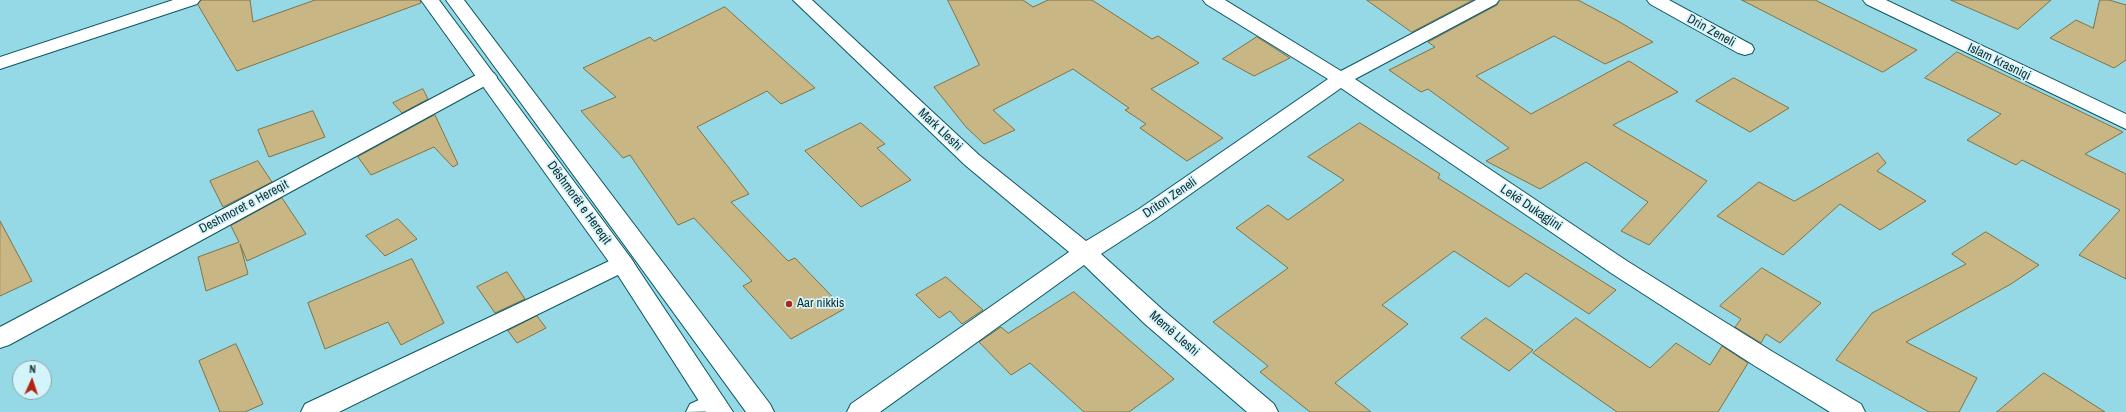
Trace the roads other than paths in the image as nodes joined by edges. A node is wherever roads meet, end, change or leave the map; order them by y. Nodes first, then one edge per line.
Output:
1 (191, 0) edge
2 (430, 0) edge
3 (455, 0) edge
4 (802, 0) edge
5 (1212, 0) edge
6 (1490, 0) edge
7 (1656, 0) edge
8 (1872, 0) edge
9 (1745, 49) dead end
10 (0, 63) edge
11 (487, 77) junction
12 (1342, 80) junction
13 (2126, 122) edge
14 (1086, 253) junction
15 (622, 262) junction
16 (0, 338) edge
17 (711, 409) edge
18 (314, 412) edge
19 (761, 412) edge
20 (860, 412) edge
21 (1265, 412) edge
22 (1852, 412) edge

1 - 10 street
2 - 11 street, Dëshmorët e Hereqit
3 - 19 street
4 - 14 street, Mark Lleshi
5 - 12 street, Lekë Dukagjini
6 - 12 street, Driton Zeneli
7 - 9 street, Drin Zeneli
8 - 13 street, Islam Krasniqi
11 - 15 street, Dëshmorët e Hereqit
11 - 16 street, Deshmoret e Hereqit
12 - 14 street, Driton Zeneli
12 - 22 street, Lekë Dukagjini
14 - 20 street, Driton Zeneli
14 - 21 street, Memë Lleshi
15 - 17 street, Dëshmorët e Hereqit
15 - 18 street

